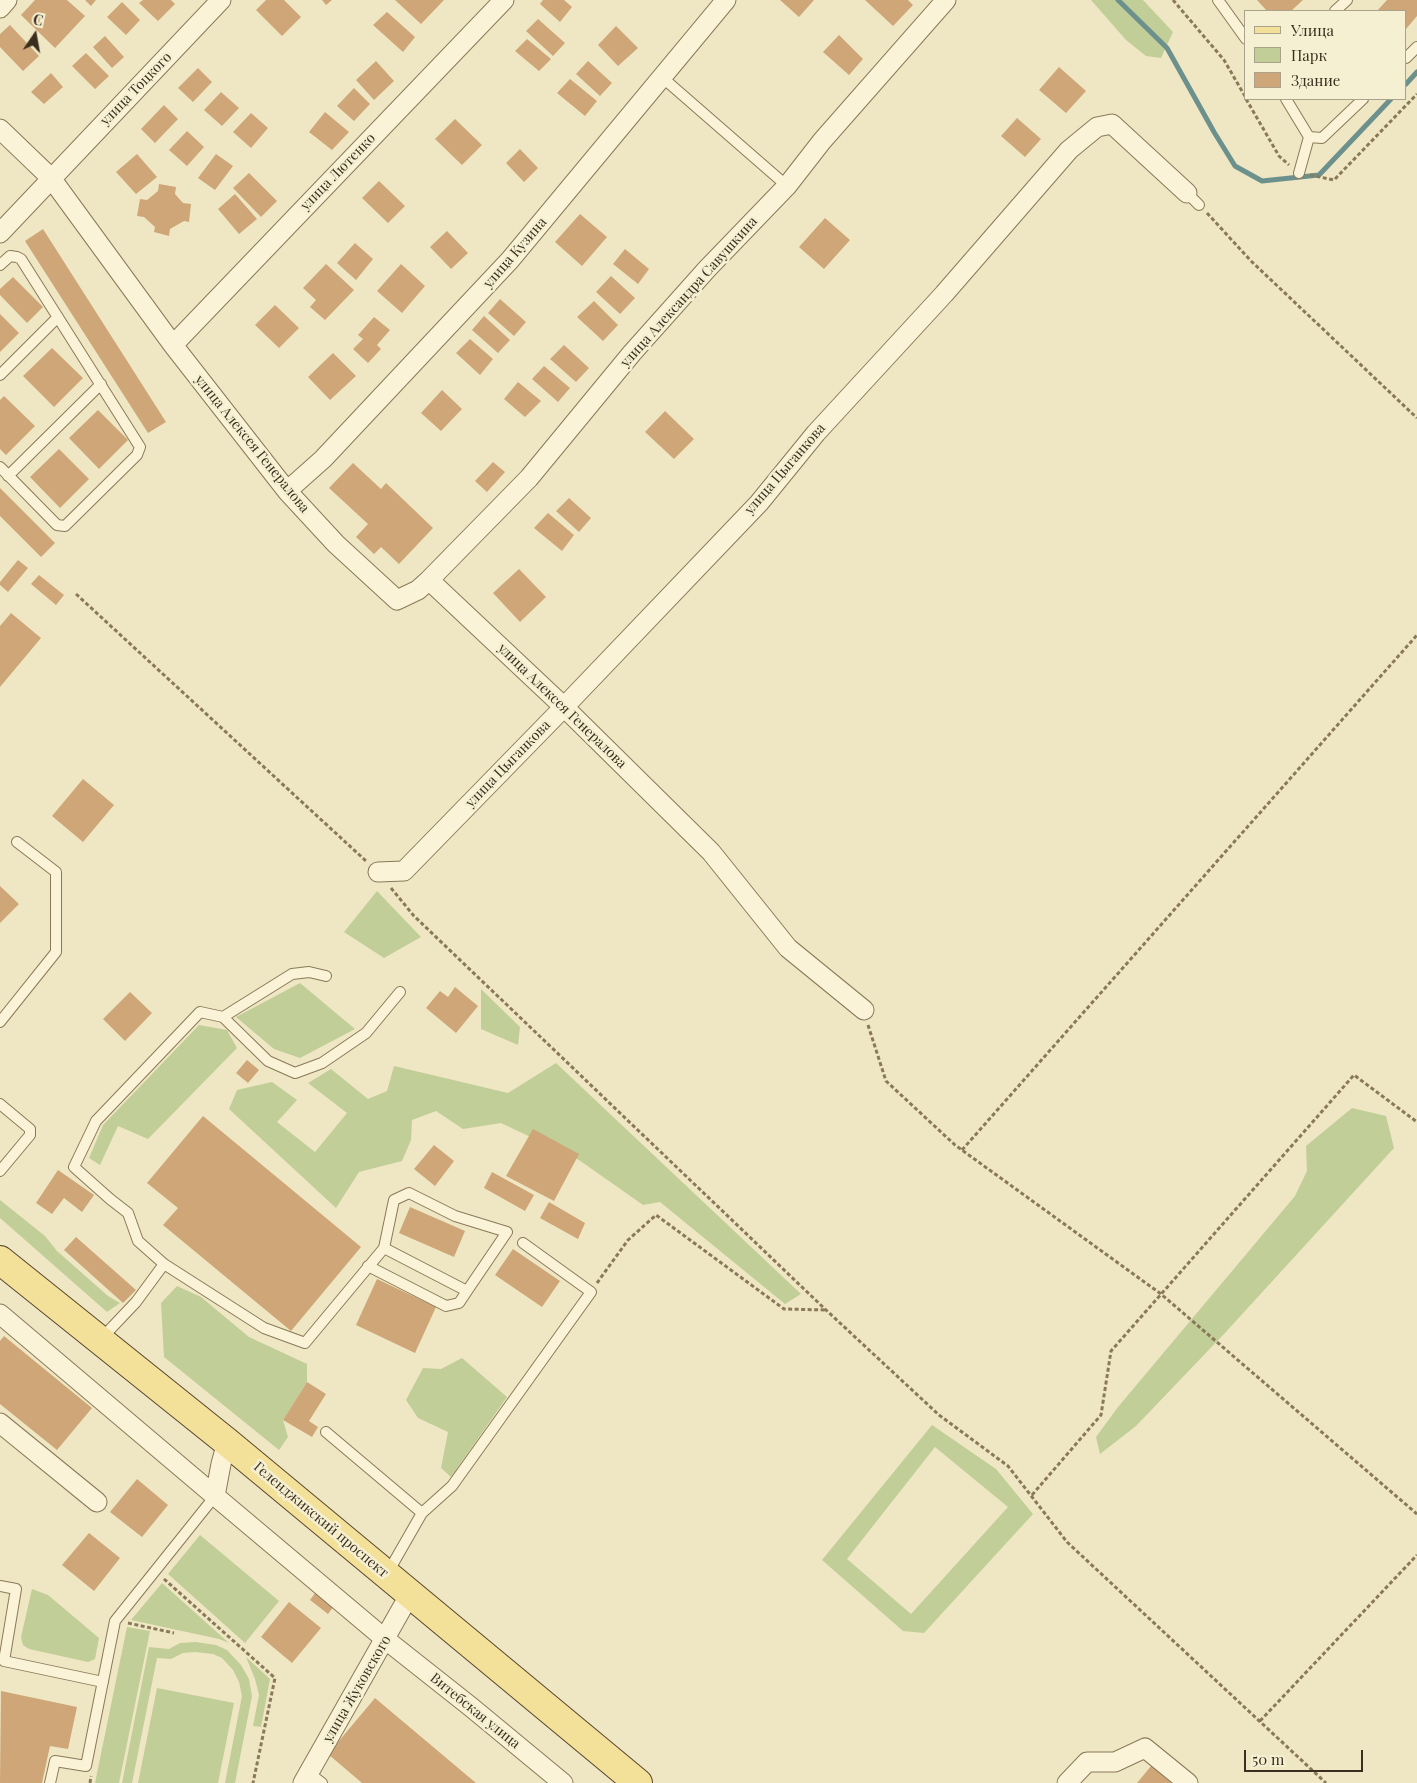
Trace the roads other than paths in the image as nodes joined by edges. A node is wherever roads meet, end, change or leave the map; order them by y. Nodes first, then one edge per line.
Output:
1 (7, 0) edge
2 (221, 0) edge
3 (504, 0) edge
4 (726, 0) edge
5 (946, 0) edge
6 (1218, 0) edge
7 (1347, 0) edge
8 (0, 8) edge
9 (1336, 10) edge
10 (1244, 36) edge
11 (1417, 47) edge
12 (1407, 57) edge
13 (663, 78) junction
14 (1287, 100) edge
15 (1362, 100) edge
16 (0, 129) edge
17 (1309, 137) junction
18 (1299, 173) road end
19 (51, 178) junction
20 (787, 186) junction
21 (1193, 199) road end
22 (0, 234) edge
23 (0, 265) edge
24 (58, 317) junction
25 (173, 345) junction
26 (0, 375) edge
27 (101, 384) junction
28 (0, 468) edge
29 (8, 476) junction
30 (287, 491) junction
31 (429, 580) junction
32 (564, 707) junction
33 (16, 842) dead end
34 (378, 872) road end
35 (326, 976) dead end
36 (400, 992) dead end
37 (864, 1010) road end
38 (223, 1017) junction
39 (0, 1022) edge
40 (0, 1104) edge
41 (0, 1171) edge
42 (522, 1243) dead end
43 (384, 1248) junction
44 (0, 1260) edge
45 (164, 1264) junction
46 (368, 1266) junction
47 (467, 1291) junction
48 (0, 1314) edge
49 (99, 1341) junction
50 (0, 1423) edge
51 (326, 1432) dead end
52 (227, 1442) junction
53 (215, 1496) junction
54 (98, 1502) dead end
55 (422, 1513) junction
56 (386, 1574) junction
57 (0, 1586) edge
58 (410, 1594) junction
59 (385, 1639) junction
60 (103, 1682) junction
61 (312, 1780) edge
62 (559, 1782) edge
63 (50, 1783) edge
64 (638, 1783) edge
65 (1067, 1783) edge
66 (1188, 1783) edge

1 - 8 street
2 - 19 street, улица Тоцкого
3 - 25 street, улица Лютенко
4 - 13 street, улица Кузина
5 - 20 street, улица Александра Савушкина
6 - 10 lane
7 - 9 lane
11 - 12 lane
13 - 20 lane
13 - 30 street, улица Кузина
14 - 17 lane
15 - 17 lane
16 - 19 street, улица Алексея Генералова
17 - 18 lane
19 - 22 street, улица Тоцкого
19 - 25 street, улица Алексея Генералова
20 - 31 street, улица Александра Савушкина
21 - 32 street, улица Цыганкова
23 - 24 lane
24 - 26 lane
24 - 27 lane
25 - 30 street, улица Алексея Генералова
27 - 29 lane
27 - 29 lane
28 - 29 lane
30 - 31 street, улица Алексея Генералова
31 - 32 street, улица Алексея Генералова
32 - 34 street, улица Цыганкова
32 - 37 street, улица Алексея Генералова
33 - 39 lane
35 - 38 lane
36 - 38 lane
38 - 45 lane
40 - 41 lane
42 - 55 lane
43 - 46 lane
43 - 47 lane
43 - 47 lane
44 - 49 main road, Геленджикский проспект
45 - 46 lane
45 - 49 lane
46 - 47 lane
48 - 53 street, Витебская улица
49 - 52 main road, Геленджикский проспект
50 - 54 street
51 - 55 lane
52 - 53 street
52 - 56 main road, Геленджикский проспект
53 - 59 street, Витебская улица
53 - 60 lane
55 - 56 lane
56 - 58 main road, Геленджикский проспект
57 - 60 lane
58 - 59 street, улица Жуковского
58 - 64 main road, Геленджикский проспект
59 - 61 street, улица Жуковского
59 - 62 street, Витебская улица
60 - 63 lane
65 - 66 street

